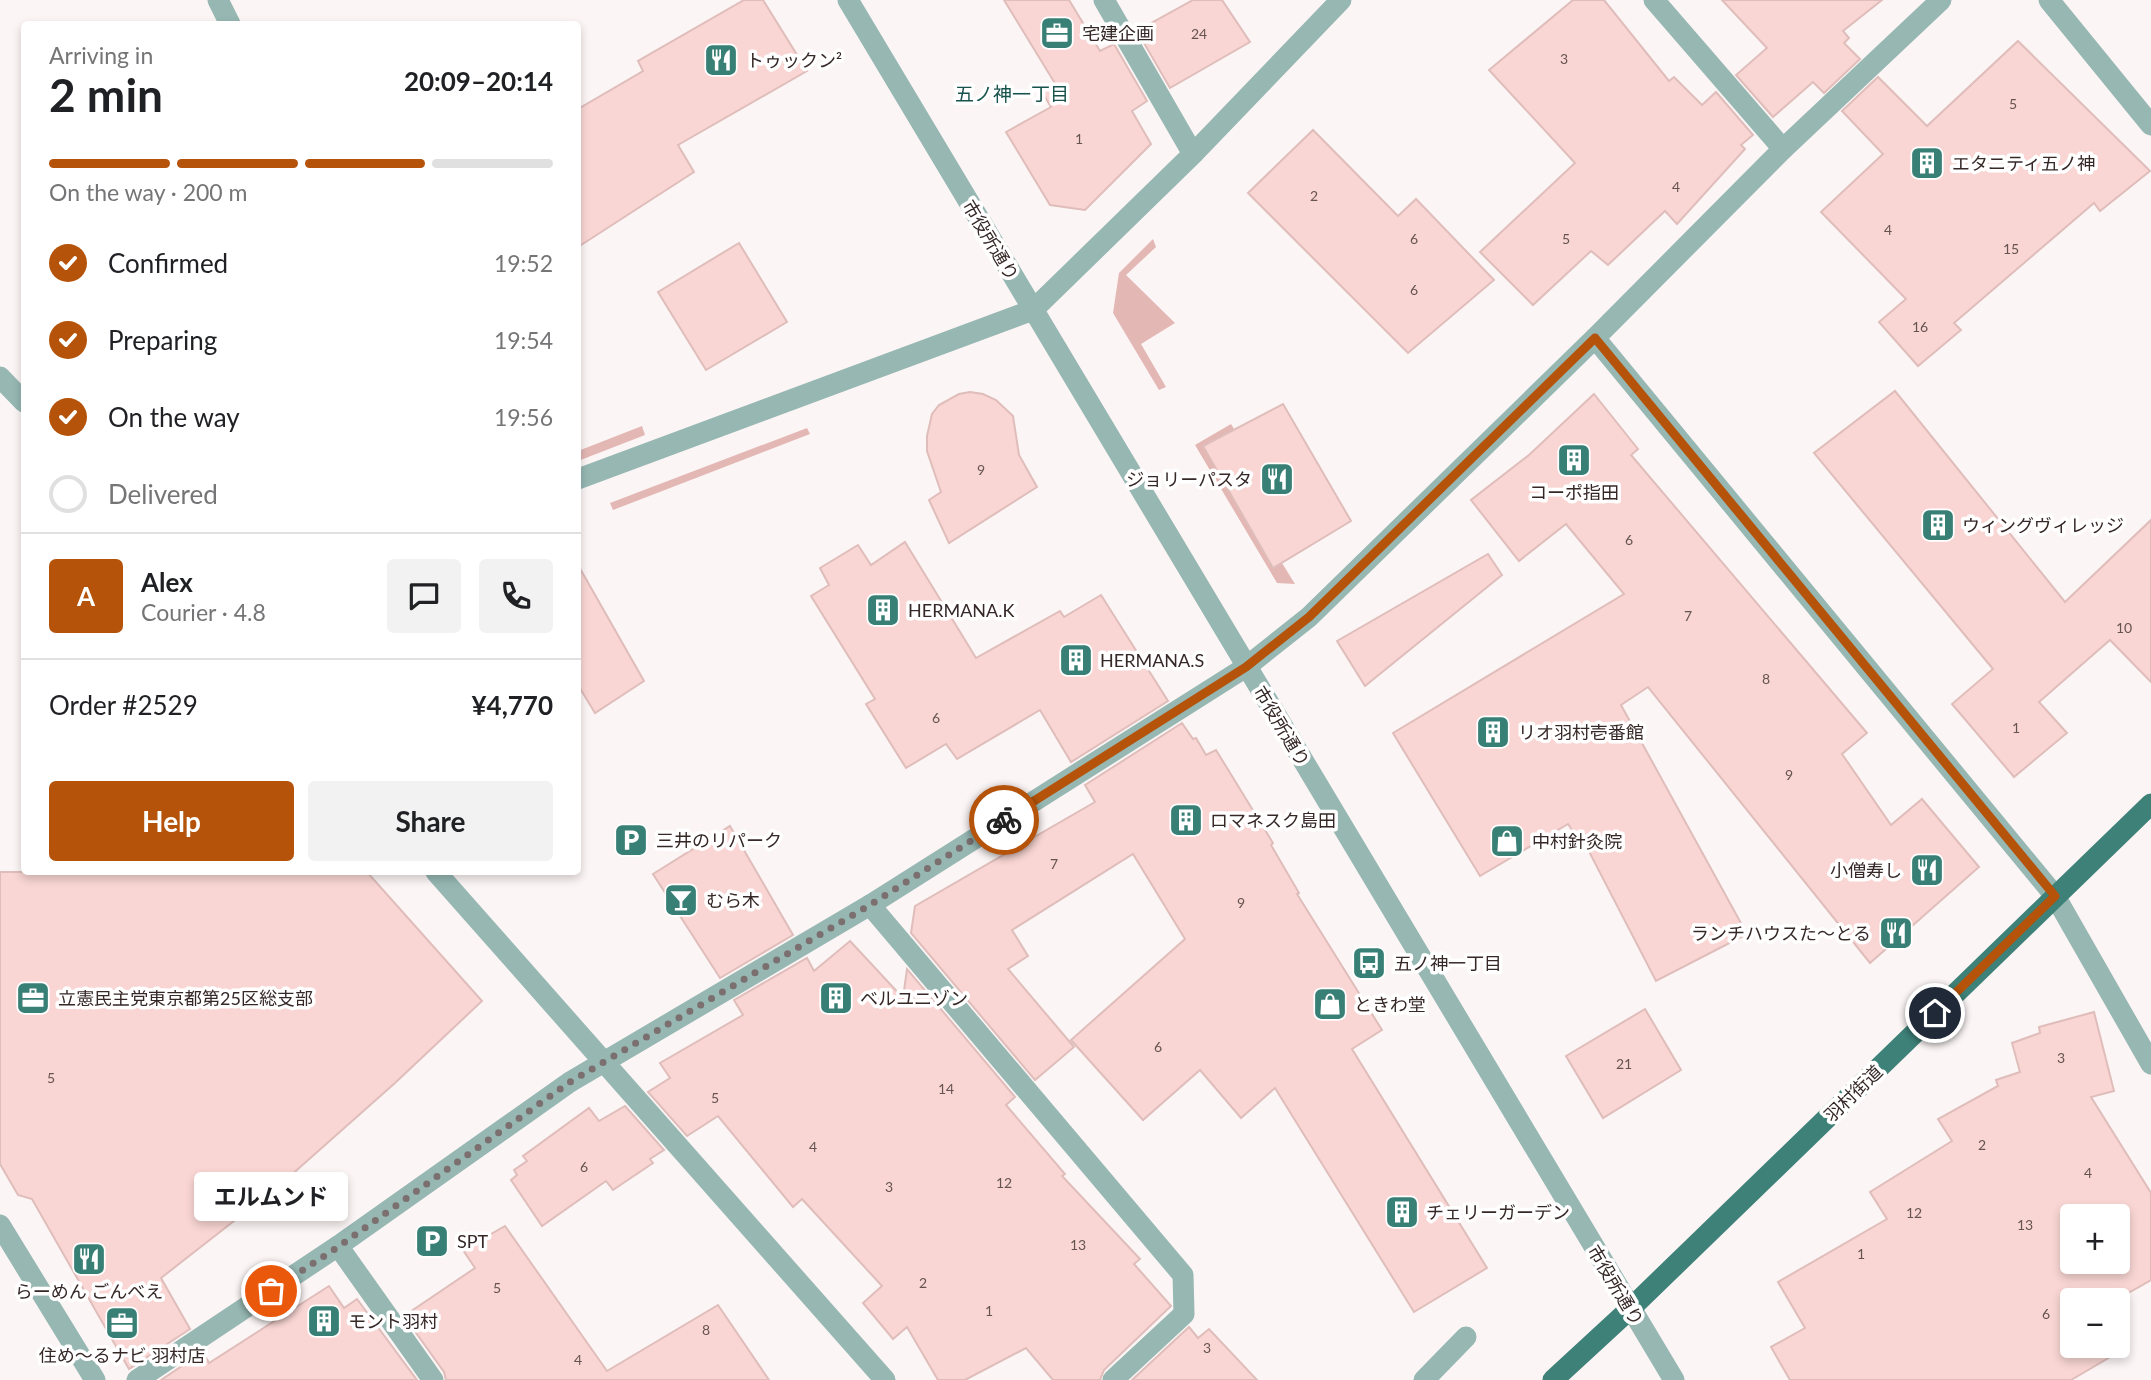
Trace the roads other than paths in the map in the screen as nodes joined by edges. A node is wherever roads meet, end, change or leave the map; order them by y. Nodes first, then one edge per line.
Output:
1 (218, 0) edge
2 (848, 0) edge
3 (1104, 0) edge
4 (1341, 0) edge
5 (1654, 0) edge
6 (1941, 0) edge
7 (2049, 0) edge
8 (228, 21) edge
9 (2151, 125) edge
10 (1783, 149) junction
11 (1193, 154) junction
12 (1033, 310) junction
13 (1595, 338) junction
14 (0, 377) edge
15 (21, 399) edge
16 (581, 478) edge
17 (1246, 667) junction
18 (2151, 804) edge
19 (439, 875) edge
20 (2055, 896) junction
21 (870, 905) junction
22 (604, 1059) junction
23 (2151, 1064) edge
24 (0, 1225) edge
25 (338, 1247) junction
26 (1630, 1309) junction
27 (1466, 1337) dead end
28 (96, 1380) edge
29 (137, 1380) edge
30 (433, 1380) edge
31 (885, 1380) edge
32 (1112, 1380) edge
33 (1424, 1380) edge
34 (1553, 1380) edge
35 (1674, 1380) edge

1 - 8 street
2 - 12 street, 市役所通り
3 - 11 street
4 - 11 street
5 - 10 street
6 - 10 street
7 - 9 street
10 - 13 street
11 - 12 street
12 - 16 street
12 - 17 street, 市役所通り
13 - 17 street
13 - 20 street
14 - 15 street
17 - 21 street
17 - 26 street, 市役所通り
18 - 20 main road, 羽村街道
19 - 22 street
20 - 23 street
20 - 26 main road, 羽村街道
21 - 22 street
21 - 32 street
22 - 25 street
22 - 31 street
24 - 28 street
25 - 29 street
25 - 30 street
26 - 34 main road, 羽村街道
26 - 35 street, 市役所通り
27 - 33 street

